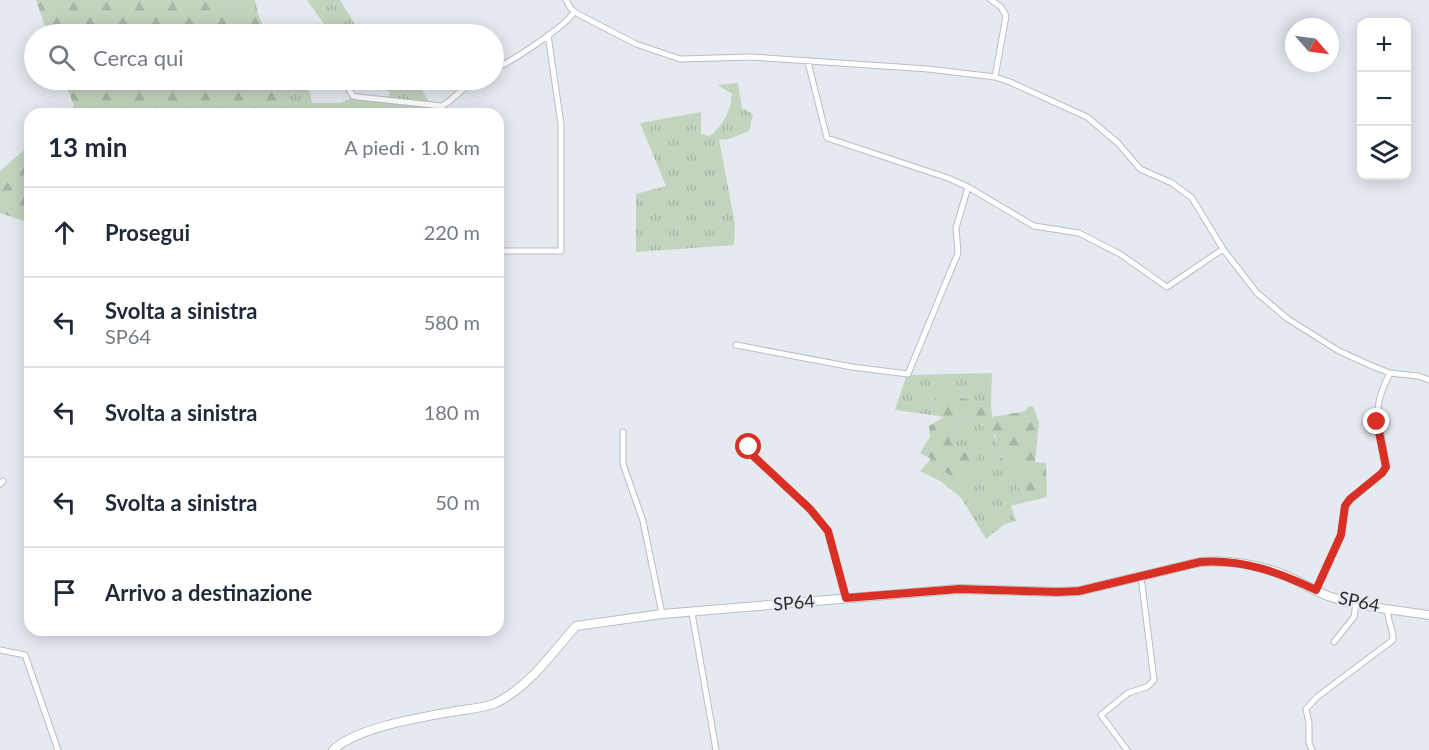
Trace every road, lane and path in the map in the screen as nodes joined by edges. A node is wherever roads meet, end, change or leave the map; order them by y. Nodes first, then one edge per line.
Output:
1 (566, 0) edge
2 (991, 0) edge
3 (574, 12) junction
4 (548, 35) junction
5 (808, 62) junction
6 (504, 65) edge
7 (995, 77) junction
8 (349, 90) edge
9 (462, 90) edge
10 (969, 187) junction
11 (1223, 249) junction
12 (504, 252) edge
13 (736, 345) dead end
14 (1390, 373) junction
15 (1429, 380) edge
16 (623, 432) dead end
17 (755, 445) dead end
18 (1141, 577) junction
19 (1316, 590) junction
20 (846, 598) junction
21 (1356, 603) junction
22 (1388, 608) junction
23 (692, 613) junction
24 (662, 614) junction
25 (1429, 615) edge
26 (1334, 642) dead end
27 (0, 650) edge
28 (58, 750) edge
29 (333, 750) edge
30 (716, 750) edge
31 (1127, 750) edge
32 (1312, 750) edge

1 - 3 street
2 - 7 street
3 - 4 street
3 - 5 street
4 - 6 street
4 - 12 street
5 - 7 street
5 - 10 street
7 - 11 street
8 - 9 street
10 - 11 street
10 - 13 street
11 - 14 street
14 - 15 street
14 - 19 street
16 - 24 street
17 - 20 street
18 - 19 street, SP64 / SP64
18 - 20 street, SP64 / SP64
18 - 31 street
19 - 21 street, SP64 / SP64
20 - 23 street, SP64 / SP64
21 - 22 street, SP64 / SP64
21 - 26 street
22 - 25 street, SP64 / SP64
22 - 32 street
23 - 24 street, SP64 / SP64
23 - 30 street
24 - 29 street, SP64 / SP64
27 - 28 street

